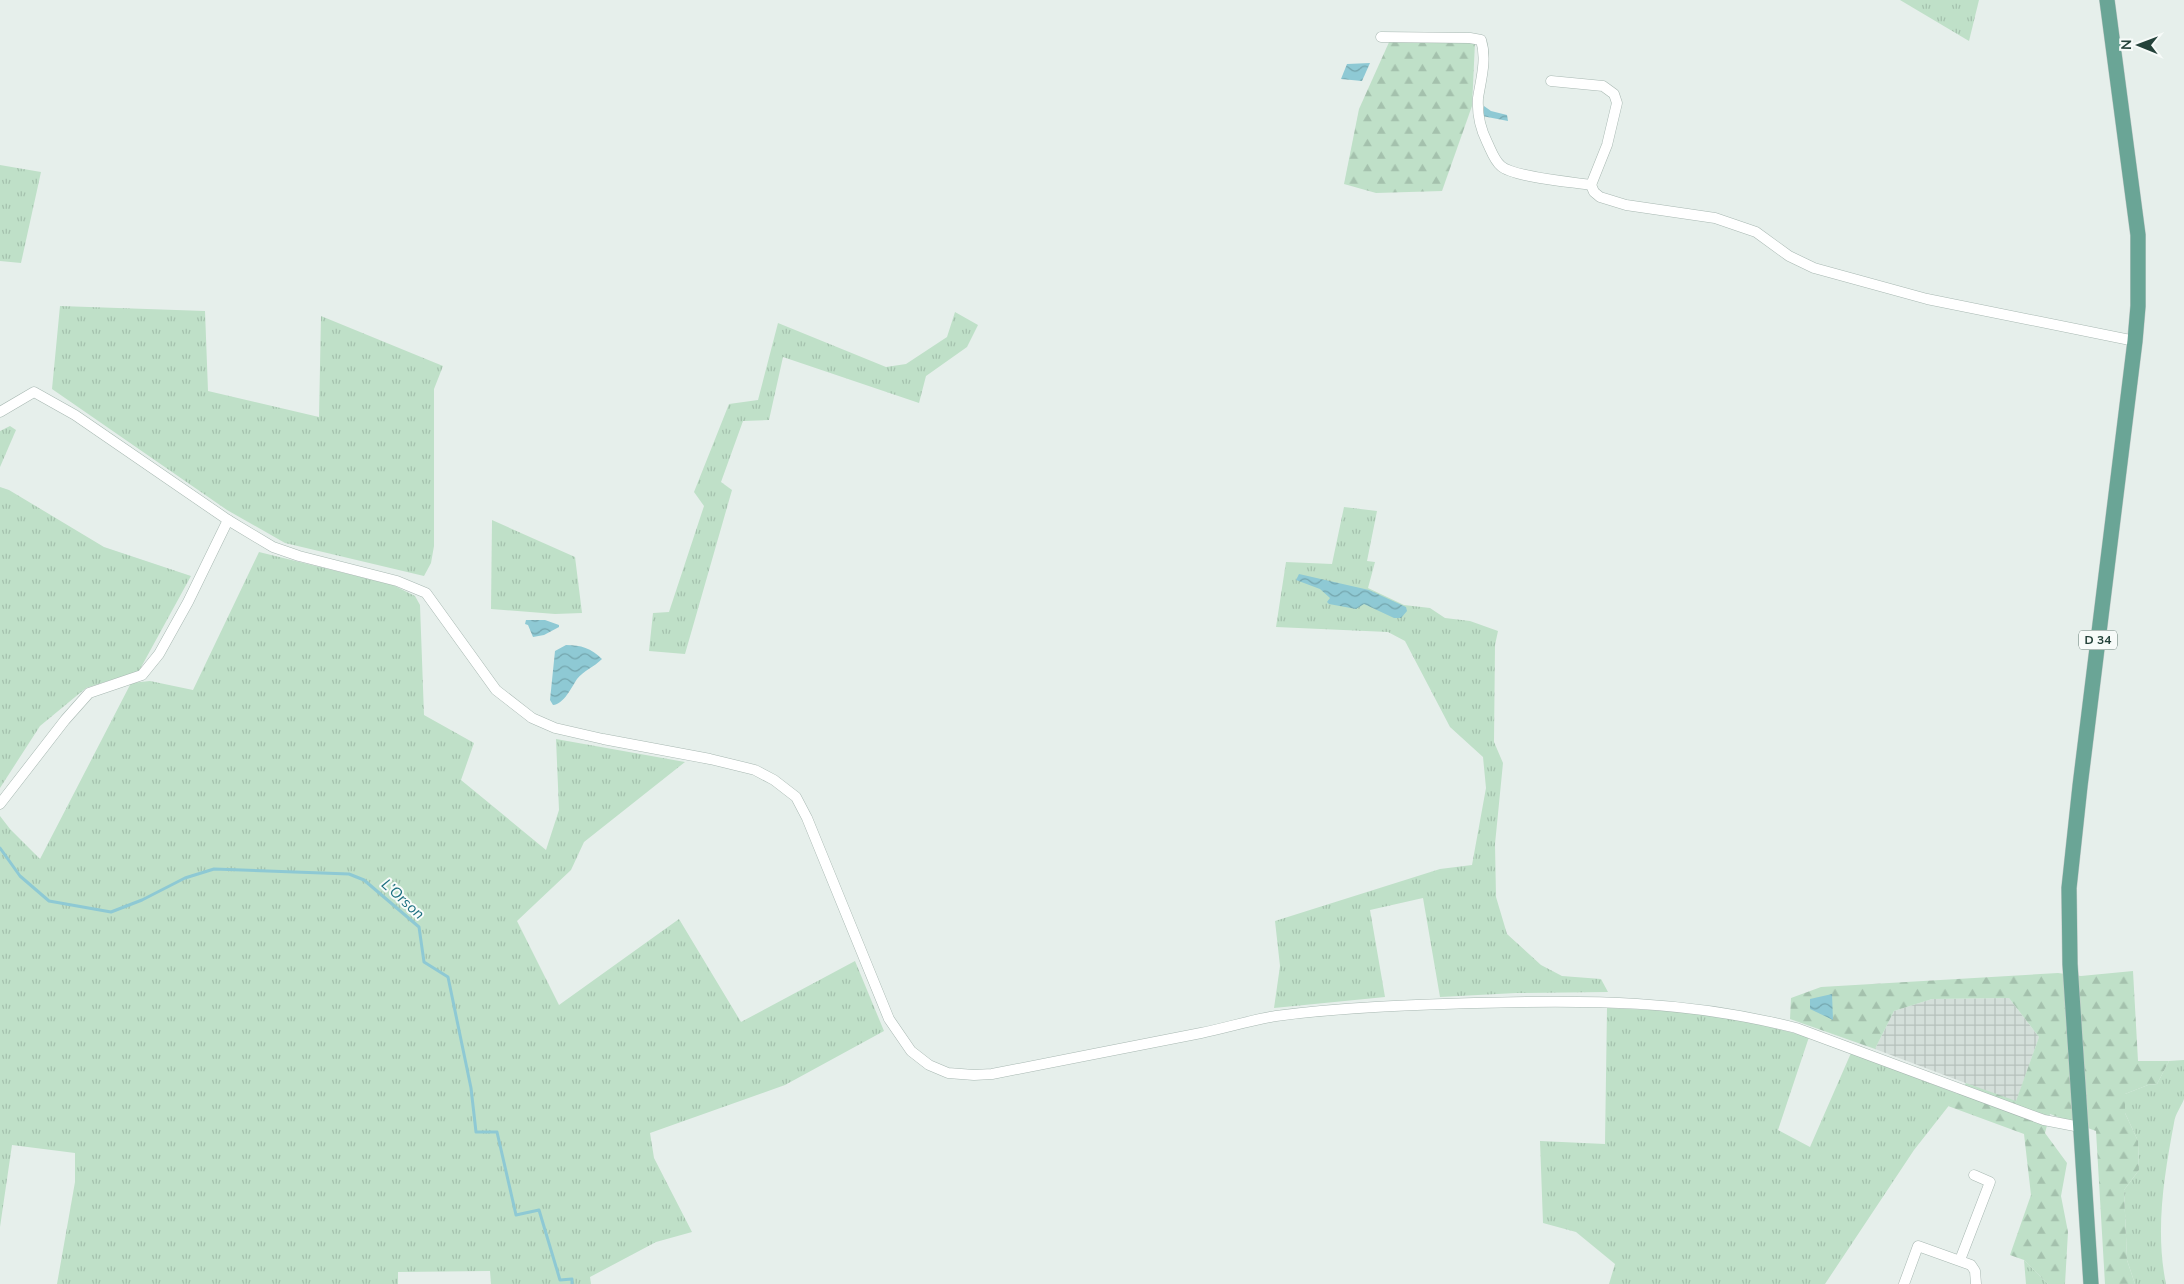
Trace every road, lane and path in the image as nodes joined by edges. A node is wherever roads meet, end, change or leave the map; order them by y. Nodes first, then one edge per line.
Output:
1 (2107, 0) edge
2 (1381, 37) dead end
3 (1551, 82) dead end
4 (1591, 185) junction
5 (2135, 341) junction
6 (0, 412) edge
7 (228, 520) junction
8 (0, 804) edge
9 (2080, 1127) junction
10 (1974, 1175) dead end
11 (1960, 1260) junction
12 (2091, 1283) edge
13 (1904, 1284) edge
14 (1976, 1284) edge

1 - 5 main road, D 34
2 - 4 street
3 - 4 street
4 - 5 street
5 - 9 main road, D 34
6 - 7 street
7 - 8 street
7 - 9 street
9 - 12 main road, D 34
10 - 11 street
11 - 13 street
11 - 14 street

